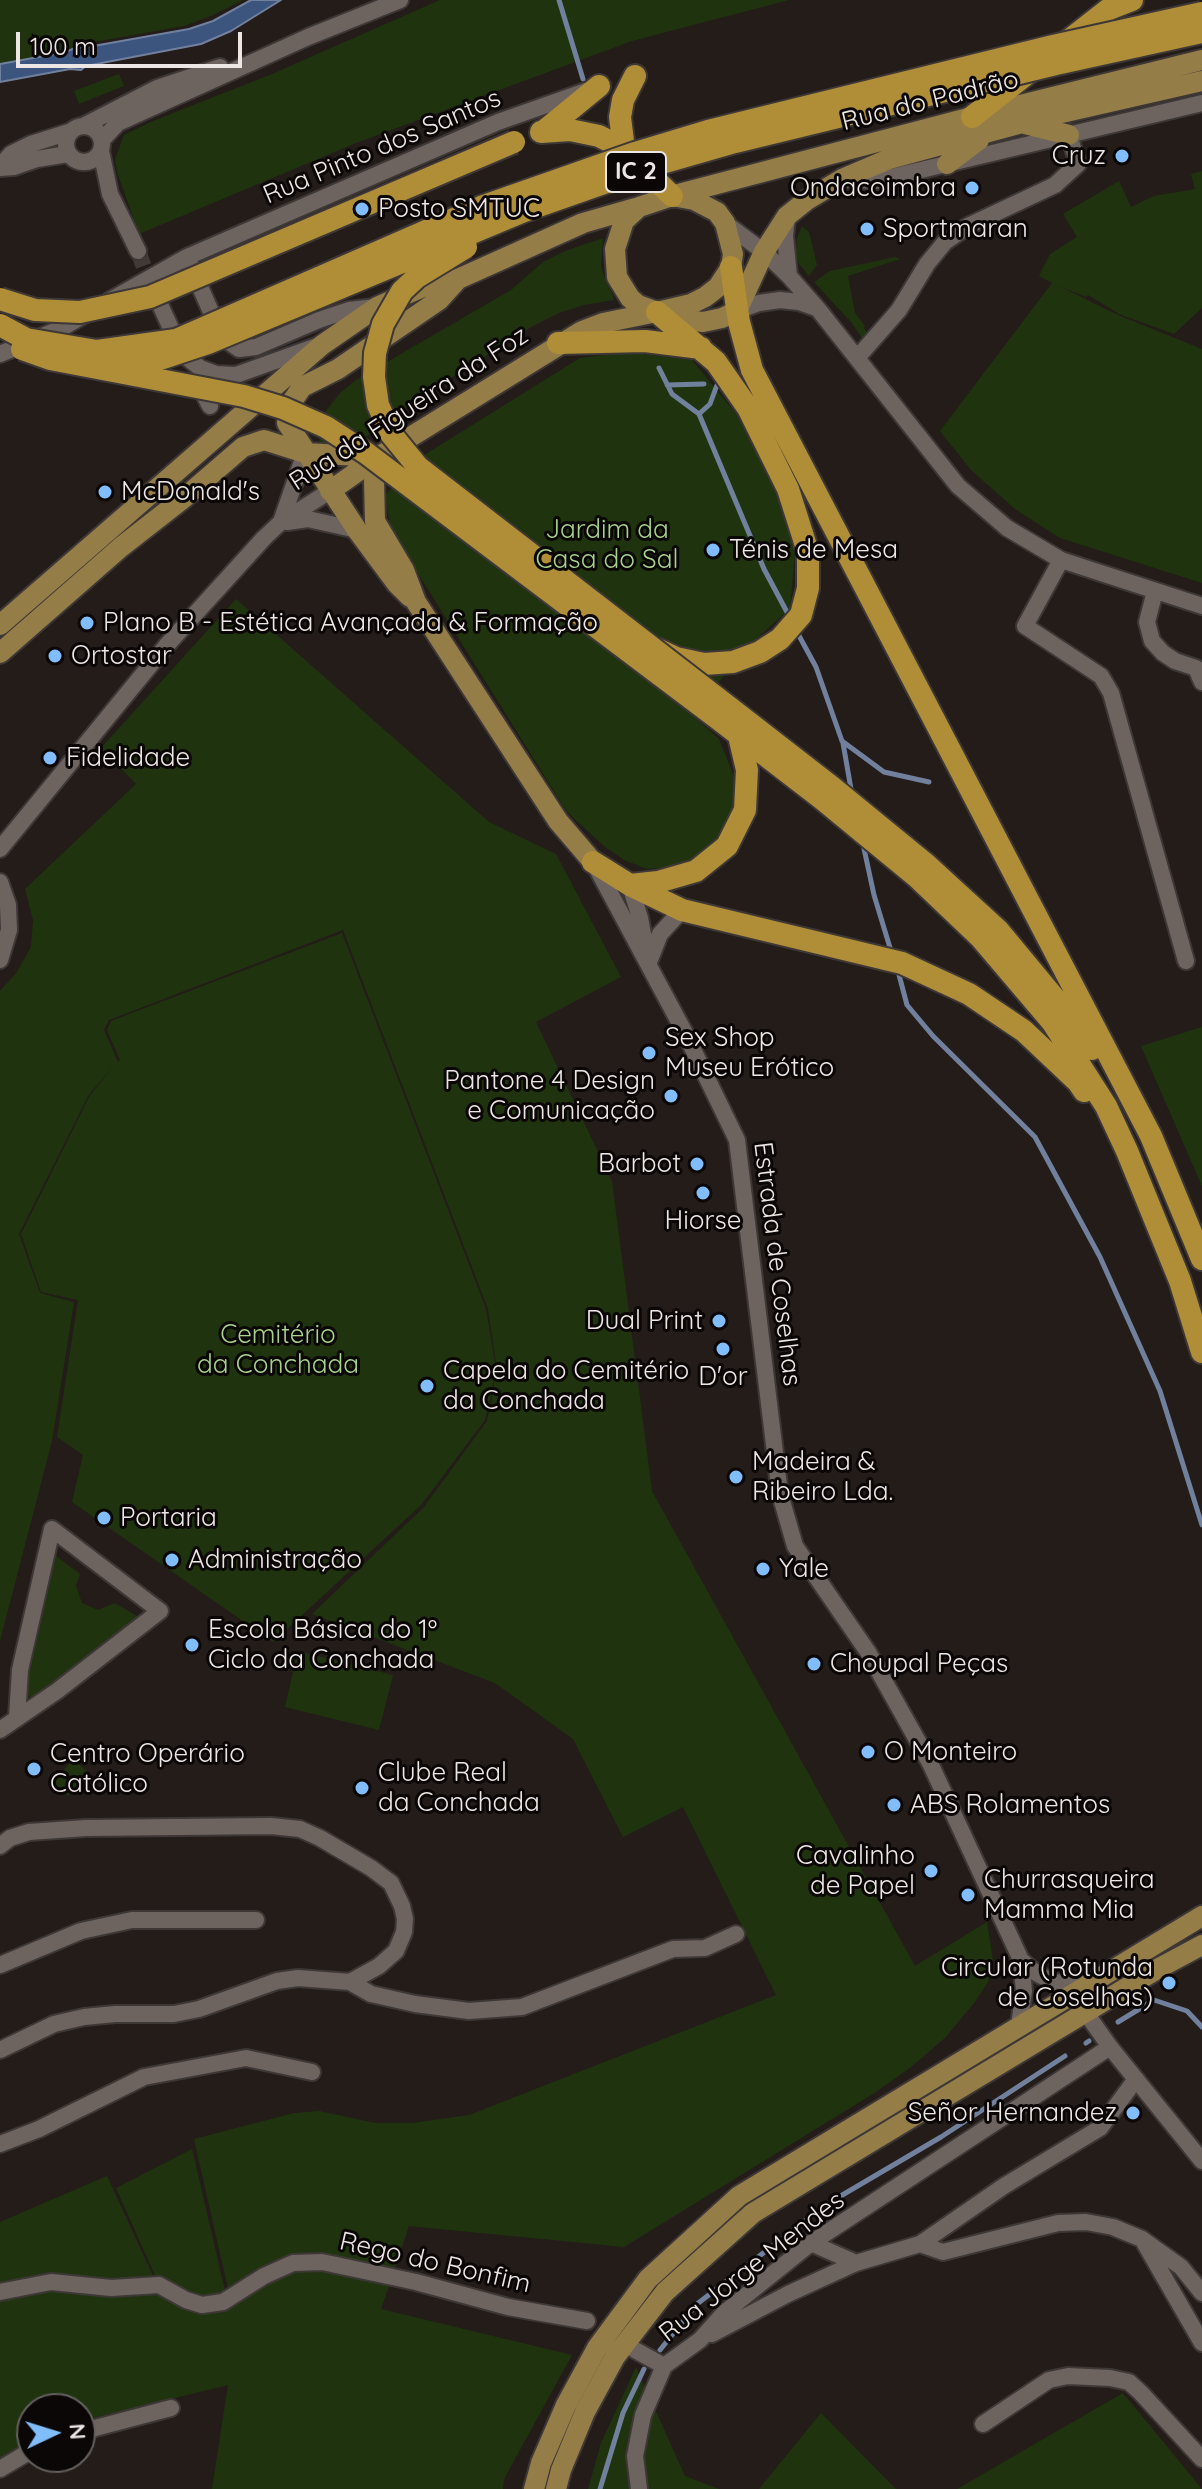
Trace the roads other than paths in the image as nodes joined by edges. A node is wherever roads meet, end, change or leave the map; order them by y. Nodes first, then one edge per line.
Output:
1 (400, 0) edge
2 (1132, 0) edge
3 (1202, 13) edge
4 (1202, 32) edge
5 (308, 37) junction
6 (1202, 60) edge
7 (635, 76) dead end
8 (1202, 81) edge
9 (964, 82) dead end
10 (599, 86) joint
11 (1202, 103) edge
12 (1022, 123) junction
13 (970, 124) junction
14 (77, 128) junction
15 (541, 132) junction
16 (1069, 135) junction
17 (101, 145) junction
18 (624, 149) junction
19 (76, 158) junction
20 (947, 164) junction
21 (0, 167) edge
22 (842, 179) junction
23 (110, 194) junction
24 (672, 196) junction
25 (639, 207) junction
26 (524, 211) junction
27 (787, 216) junction
28 (725, 223) junction
29 (138, 251) tunnel mouth
30 (764, 252) junction
31 (187, 257) junction
32 (731, 267) junction
33 (789, 276) junction
34 (458, 279) junction
35 (151, 286) tunnel mouth
36 (0, 299) edge
37 (377, 307) junction
38 (818, 309) junction
39 (737, 311) junction
40 (657, 312) junction
41 (0, 325) edge
42 (0, 340) edge
43 (558, 343) junction
44 (322, 345) junction
45 (702, 348) junction
46 (0, 354) edge
47 (184, 355) junction
48 (857, 358) junction
49 (88, 366) junction
50 (213, 390) junction
51 (305, 453) junction
52 (378, 457) junction
53 (330, 491) junction
54 (281, 522) junction
55 (357, 530) junction
56 (1061, 560) junction
57 (1155, 591) junction
58 (416, 602) junction
59 (1202, 606) edge
60 (0, 625) edge
61 (650, 646) junction
62 (0, 653) edge
63 (1202, 682) edge
64 (725, 714) junction
65 (739, 736) junction
66 (0, 849) edge
67 (593, 862) junction
68 (0, 882) edge
69 (630, 885) junction
70 (682, 910) junction
71 (0, 960) edge
72 (1186, 961) dead end
73 (648, 963) junction
74 (1151, 1136) junction
75 (1127, 1151) junction
76 (1202, 1259) edge
77 (1202, 1352) edge
78 (17, 1717) junction
79 (0, 1730) edge
80 (0, 1846) edge
81 (1202, 1916) edge
82 (256, 1920) dead end
83 (736, 1934) dead end
84 (1202, 1945) edge
85 (1021, 1960) junction
86 (0, 1965) edge
87 (350, 1982) junction
88 (1088, 1984) junction
89 (1086, 2013) junction
90 (1019, 2025) junction
91 (1110, 2047) junction
92 (0, 2050) edge
93 (312, 2072) dead end
94 (1136, 2079) junction
95 (0, 2144) edge
96 (1202, 2161) edge
97 (1142, 2239) junction
98 (811, 2243) junction
99 (920, 2244) junction
100 (856, 2263) junction
101 (0, 2292) edge
102 (1202, 2293) edge
103 (587, 2321) dead end
104 (700, 2340) junction
105 (1202, 2343) edge
106 (635, 2350) dead end
107 (664, 2366) junction
108 (171, 2408) dead end
109 (983, 2424) dead end
110 (96, 2428) edge
111 (1202, 2459) edge
112 (534, 2489) edge
113 (556, 2489) edge
114 (639, 2489) edge

1 - 5 street
2 - 13 highway
3 - 41 highway, IC 2, bridge
4 - 26 highway, IC 2, bridge
5 - 14 street
5 - 17 street
6 - 13 main road, Rua do Padrão
7 - 18 highway
8 - 12 main road, Rua do Padrão
9 - 13 main road
10 - 15 highway
10 - 31 street, Rua Pinto dos Santos
11 - 16 street
12 - 13 main road, Rua do Padrão
12 - 16 main road
13 - 20 main road
13 - 22 main road, Rua do Padrão
13 - 24 main road, Rua do Padrão
14 - 17 street
14 - 19 street
14 - 21 street
15 - 18 highway
15 - 36 highway, bridge
16 - 20 street
16 - 48 street
17 - 19 street
17 - 23 street
18 - 24 highway
19 - 21 street
19 - 23 street
20 - 22 street
22 - 27 main road, Rua do Padrão
23 - 29 street
24 - 25 main road
24 - 28 main road
25 - 34 main road
25 - 40 main road
26 - 49 highway, IC 2, bridge
26 - 61 highway, bridge
27 - 30 main road, Rua do Padrão
27 - 33 street
28 - 30 street
28 - 32 main road
30 - 33 street
30 - 39 main road, Rua do Padrão
31 - 37 street
31 - 46 street, Rua Pinto dos Santos
32 - 39 highway
32 - 40 main road
33 - 38 street
34 - 37 main road
34 - 51 main road
35 - 47 street
37 - 44 main road
38 - 39 street
38 - 48 street
39 - 40 main road
39 - 74 highway
40 - 43 main road, Rua da Figueira da Foz
40 - 45 highway
42 - 49 highway, IC 2, bridge
43 - 45 highway
43 - 52 main road, Rua da Figueira da Foz
44 - 50 street
44 - 60 main road
45 - 61 highway, bridge
47 - 50 street
47 - 50 street
48 - 56 street
49 - 50 highway, bridge
50 - 64 highway, bridge
51 - 52 main road
51 - 53 main road
51 - 54 street
51 - 62 main road
52 - 53 main road, Rua da Figueira da Foz
52 - 58 main road
53 - 54 street, Rua da Figueira da Foz
53 - 55 main road
54 - 55 street
54 - 66 street, Rua da Figueira da Foz
55 - 58 main road
56 - 57 street
56 - 72 street
57 - 59 street
57 - 63 street
58 - 67 main road, Estrada de Coselhas
61 - 64 highway, bridge
64 - 65 highway
64 - 74 highway
65 - 69 highway
65 - 75 highway
67 - 69 highway
67 - 73 street, Estrada de Coselhas
68 - 71 street
69 - 70 highway
69 - 73 street
70 - 73 street
70 - 75 highway
73 - 85 street, Estrada de Coselhas
74 - 76 highway
75 - 77 highway
78 - 78 street
78 - 79 street
80 - 87 street
81 - 88 main road
82 - 86 street
83 - 87 street
84 - 89 main road
85 - 88 street
85 - 90 street, Estrada de Coselhas
87 - 92 street
88 - 90 main road
89 - 91 street
89 - 113 main road
90 - 112 main road
91 - 94 street
91 - 98 street, Rua Jorge Mendes
93 - 95 street
94 - 96 street
94 - 99 street
97 - 99 street
97 - 102 street
97 - 105 street
98 - 100 street
98 - 104 street, Rua Jorge Mendes
99 - 100 street
100 - 104 street
101 - 103 street, Rego do Bonfim
104 - 107 street, Rua Jorge Mendes
106 - 107 street
107 - 114 street
108 - 110 street
109 - 111 street

